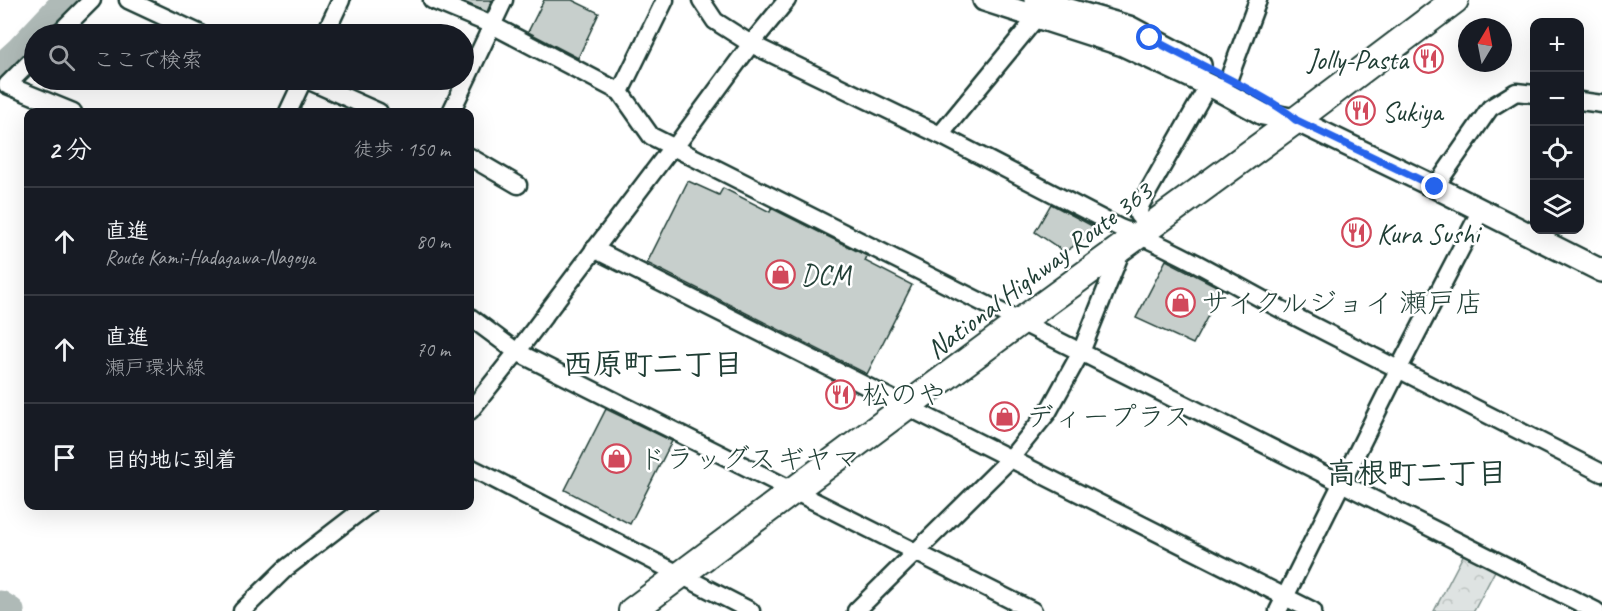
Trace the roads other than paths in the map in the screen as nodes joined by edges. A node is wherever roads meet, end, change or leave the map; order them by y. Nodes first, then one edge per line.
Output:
1 (92, 0) edge
2 (128, 0) edge
3 (341, 0) edge
4 (432, 0) edge
5 (504, 0) edge
6 (665, 0) edge
7 (701, 0) edge
8 (787, 0) edge
9 (984, 0) edge
10 (1258, 0) edge
11 (1455, 0) edge
12 (1059, 3) edge
13 (1036, 8) edge
14 (68, 24) edge
15 (180, 24) edge
16 (330, 24) edge
17 (492, 25) junction
18 (751, 44) junction
19 (474, 63) edge
20 (24, 68) edge
21 (1219, 81) junction
22 (300, 90) edge
23 (328, 90) edge
24 (461, 90) edge
25 (620, 92) junction
26 (1530, 94) edge
27 (1584, 102) edge
28 (1602, 104) edge
29 (63, 108) edge
30 (290, 108) edge
31 (371, 108) edge
32 (453, 108) edge
33 (1296, 120) junction
34 (940, 135) junction
35 (675, 147) junction
36 (474, 159) edge
37 (518, 185) dead end
38 (1435, 187) junction
39 (1481, 210) junction
40 (1137, 236) junction
41 (594, 249) junction
42 (1602, 271) edge
43 (474, 320) edge
44 (1021, 321) junction
45 (517, 352) junction
46 (1082, 352) junction
47 (1398, 370) junction
48 (474, 406) edge
49 (909, 406) junction
50 (1010, 459) junction
51 (474, 469) edge
52 (1602, 473) edge
53 (1342, 482) junction
54 (794, 491) junction
55 (362, 510) edge
56 (917, 552) junction
57 (679, 576) junction
58 (1281, 604) edge
59 (242, 611) edge
60 (632, 611) edge
61 (751, 611) edge
62 (856, 611) edge
63 (1032, 611) edge
64 (1313, 611) edge
65 (1596, 611) edge

1 - 14 street
2 - 15 street
3 - 16 street
4 - 17 street
5 - 17 street
6 - 25 street
7 - 18 street
8 - 18 street
9 - 13 main road
10 - 21 street
11 - 33 highway, National Highway Route 363
12 - 13 main road
12 - 21 main road
13 - 21 main road
13 - 34 street
17 - 19 street
17 - 25 street
18 - 34 street
18 - 35 street
20 - 29 street
21 - 33 main road
21 - 40 street
22 - 30 street
23 - 31 street
24 - 32 street
25 - 35 street
26 - 38 street
27 - 28 street
33 - 38 main road
33 - 40 highway, National Highway Route 363
34 - 40 street
35 - 41 street
35 - 44 street
36 - 37 street
38 - 39 main road
39 - 42 main road
39 - 47 street
40 - 44 highway, National Highway Route 363
40 - 46 street
40 - 47 street
41 - 45 street
41 - 49 street
43 - 45 street
44 - 46 street
44 - 49 highway, National Highway Route 363
45 - 48 street
45 - 54 street
46 - 50 street
46 - 53 street
47 - 52 street
47 - 53 street
49 - 50 street
49 - 54 highway, National Highway Route 363
50 - 56 street
50 - 58 street
51 - 57 street
53 - 58 street
53 - 65 street
54 - 56 street
54 - 57 highway, National Highway Route 363
55 - 59 street
56 - 62 street
56 - 63 street
57 - 60 highway, National Highway Route 363
57 - 61 street
58 - 64 street

